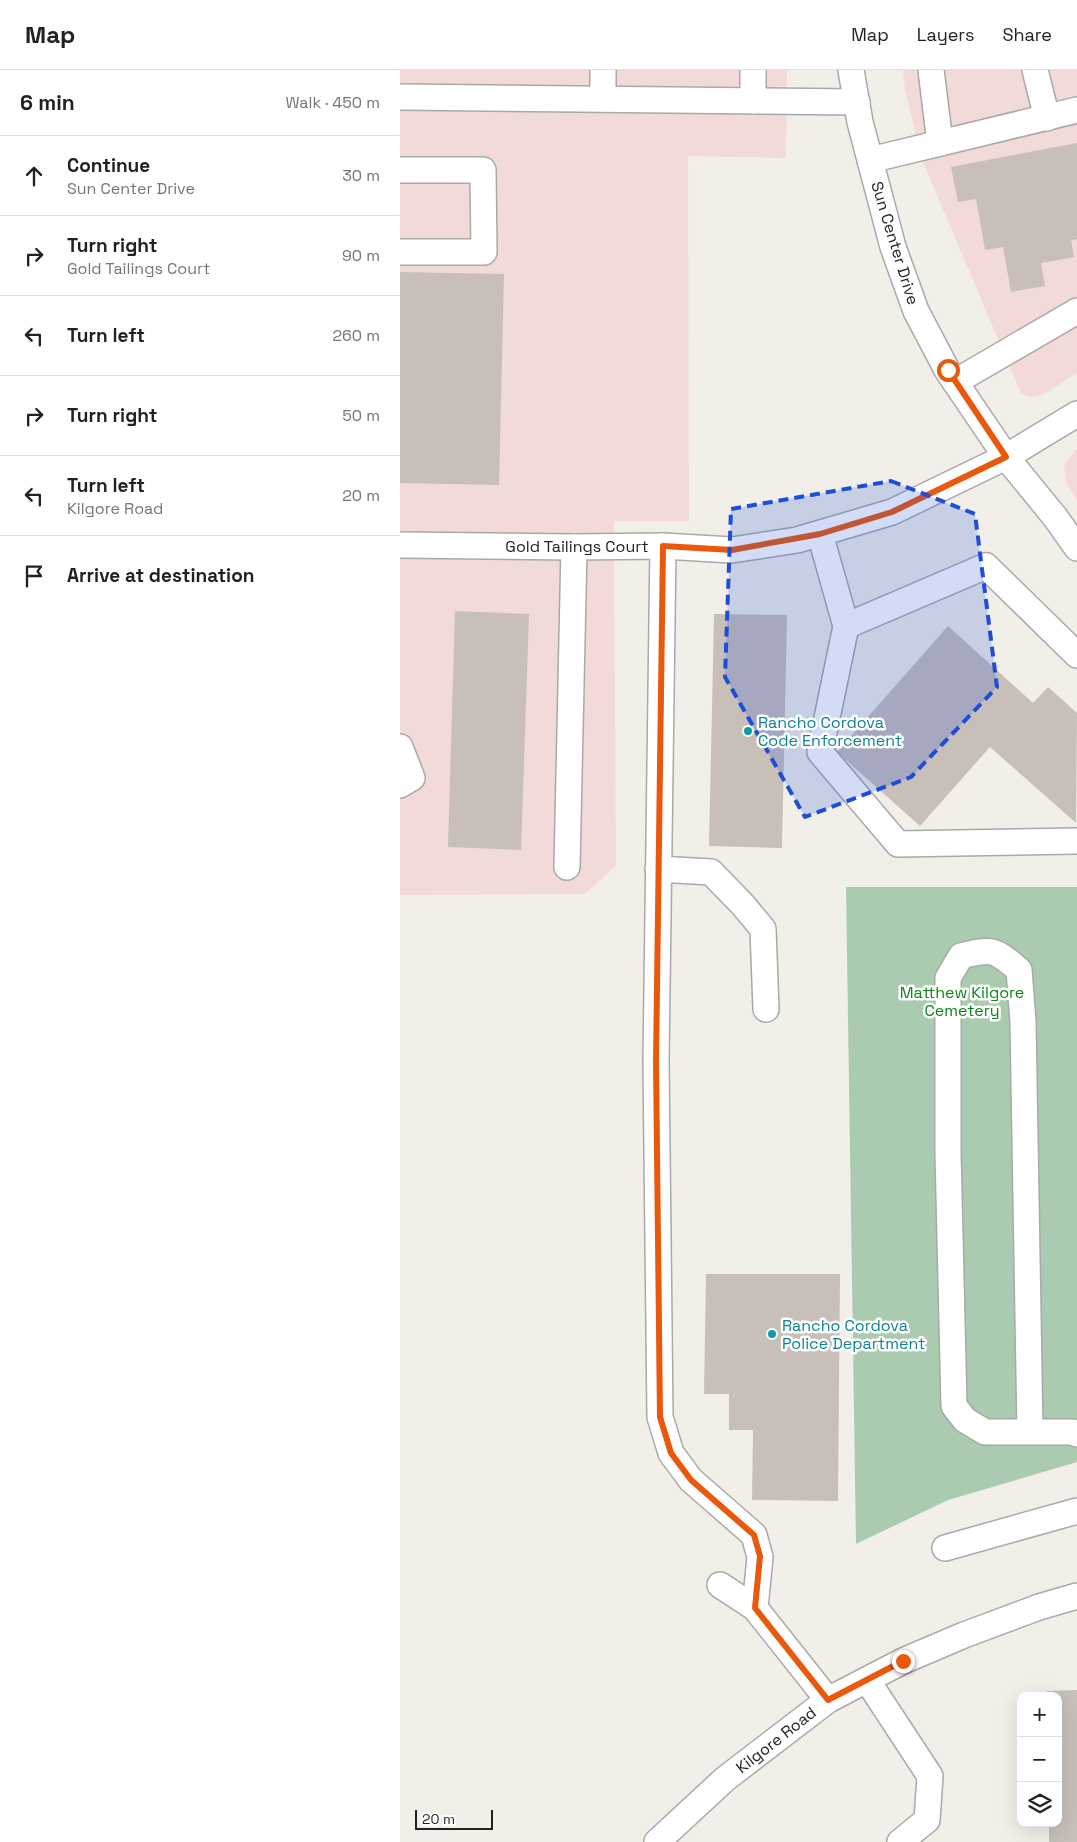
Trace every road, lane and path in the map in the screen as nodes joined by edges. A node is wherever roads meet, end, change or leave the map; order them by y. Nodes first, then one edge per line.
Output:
1 (603, 70) edge
2 (753, 70) edge
3 (851, 70) edge
4 (930, 70) edge
5 (1035, 70) edge
6 (400, 97) edge
7 (603, 99) junction
8 (753, 101) junction
9 (857, 102) junction
10 (1077, 110) edge
11 (1047, 118) junction
12 (940, 143) junction
13 (870, 160) junction
14 (400, 170) edge
15 (400, 252) edge
16 (1077, 311) edge
17 (955, 382) junction
18 (1077, 414) edge
19 (1006, 457) junction
20 (820, 534) junction
21 (400, 545) edge
22 (663, 546) junction
23 (574, 547) junction
24 (1077, 548) edge
25 (846, 626) junction
26 (1077, 655) edge
27 (400, 746) edge
28 (400, 785) edge
29 (1077, 841) edge
30 (567, 868) dead end
31 (658, 869) junction
32 (766, 1009) dead end
33 (1030, 1432) junction
34 (1077, 1434) edge
35 (1077, 1511) edge
36 (946, 1548) dead end
37 (720, 1585) dead end
38 (1077, 1596) edge
39 (755, 1608) junction
40 (867, 1680) junction
41 (828, 1700) junction
42 (657, 1842) edge
43 (900, 1842) edge

1 - 7 street
2 - 8 street
3 - 9 street, Sun Center Drive
4 - 12 street
5 - 11 street
6 - 7 street
7 - 8 street
8 - 9 street
9 - 13 street, Sun Center Drive
10 - 11 street
11 - 12 street
12 - 13 street
13 - 17 street, Sun Center Drive
14 - 15 street
16 - 17 street
17 - 19 street, Sun Center Drive
18 - 19 street, Gold Tailings Court
19 - 20 street, Gold Tailings Court
19 - 24 street, Sun Center Drive
20 - 22 street, Gold Tailings Court
20 - 25 street
21 - 23 street, Gold Tailings Court
22 - 23 street, Gold Tailings Court
22 - 31 street
23 - 30 street
25 - 26 street
25 - 29 street
27 - 28 street
31 - 32 street
31 - 39 street
33 - 33 street
33 - 34 street
35 - 36 street
37 - 39 street
38 - 40 street, Kilgore Road
39 - 41 street
40 - 41 street, Kilgore Road
40 - 43 street
41 - 42 street, Kilgore Road

